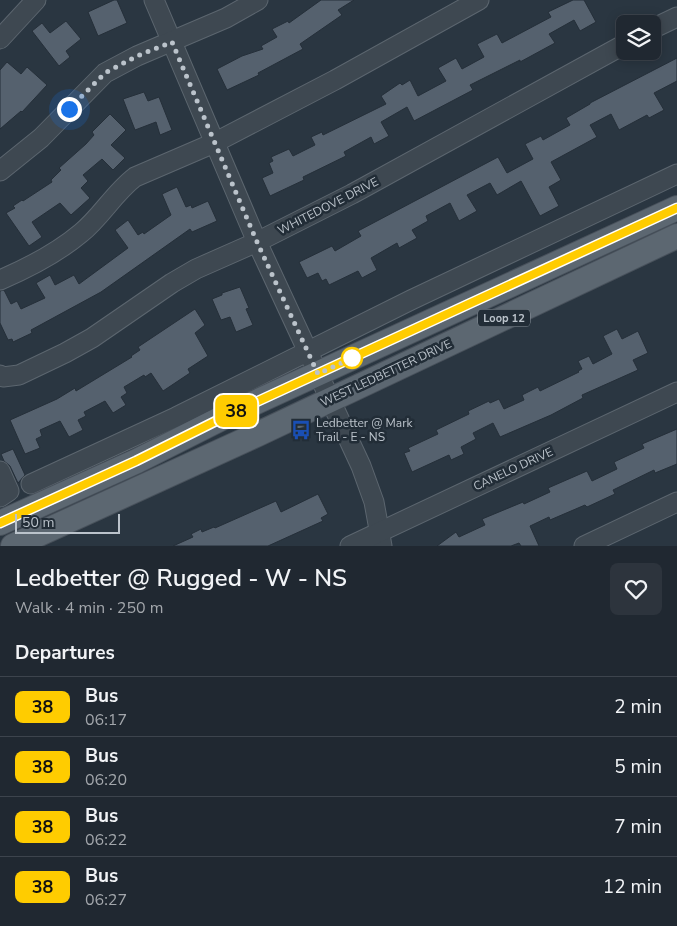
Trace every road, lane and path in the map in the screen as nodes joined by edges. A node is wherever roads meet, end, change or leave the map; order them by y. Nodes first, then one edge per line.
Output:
1 (36, 0) edge
2 (154, 0) edge
3 (258, 0) edge
4 (479, 0) edge
5 (677, 17) edge
6 (661, 25) edge
7 (0, 39) edge
8 (172, 42) junction
9 (616, 49) edge
10 (214, 143) junction
11 (0, 171) edge
12 (677, 174) edge
13 (677, 208) edge
14 (677, 236) edge
15 (257, 242) junction
16 (0, 280) edge
17 (308, 351) junction
18 (318, 374) junction
19 (2, 376) edge
20 (677, 392) edge
21 (331, 400) junction
22 (0, 472) edge
23 (31, 484) dead end
24 (0, 497) edge
25 (677, 502) edge
26 (0, 523) edge
27 (381, 539) edge
28 (13, 546) edge
29 (350, 546) edge
30 (584, 546) edge

1 - 7 street
2 - 8 street
3 - 8 street
4 - 10 street
5 - 6 street
8 - 10 street
8 - 11 street
9 - 15 street, WHITEDOVE DRIVE
10 - 15 street
10 - 16 street
12 - 17 street
13 - 18 main road, Loop 12
14 - 21 main road, WEST LEDBETTER DRIVE / Loop 12
15 - 17 street
15 - 19 street, WHITEDOVE DRIVE
17 - 18 street
17 - 23 street
18 - 21 street
18 - 26 main road, Loop 12
20 - 27 street, CANELO DRIVE
21 - 27 street
21 - 28 main road, WEST LEDBETTER DRIVE / Loop 12
22 - 24 street
25 - 30 street
27 - 29 street, CANELO DRIVE

